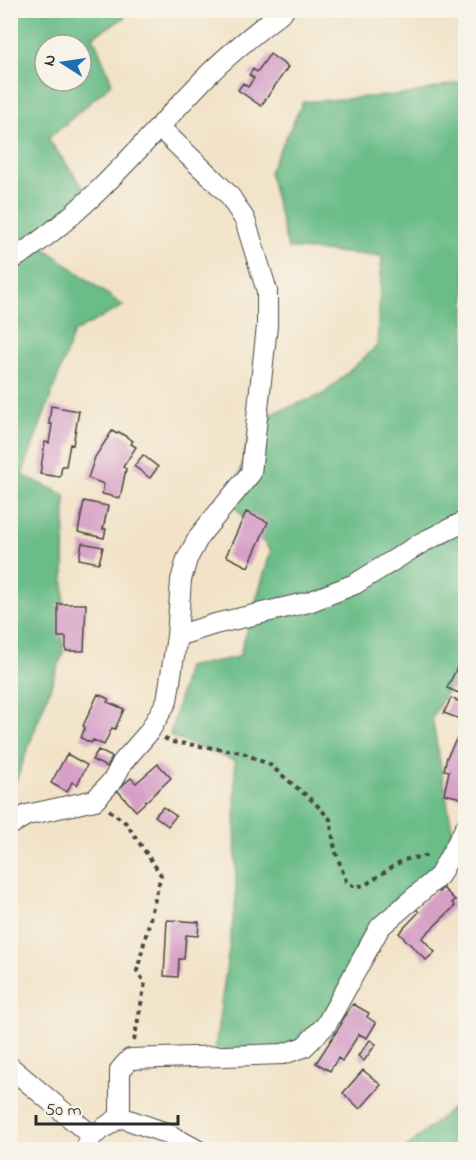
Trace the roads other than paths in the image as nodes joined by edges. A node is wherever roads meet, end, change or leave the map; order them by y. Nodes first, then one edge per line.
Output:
1 (284, 10) edge
2 (159, 128) junction
3 (10, 261) edge
4 (465, 521) edge
5 (177, 636) junction
6 (10, 825) edge
7 (465, 827) edge
8 (10, 1067) edge
9 (120, 1118) junction
10 (88, 1143) edge
11 (197, 1149) edge

1 - 2 street
2 - 3 street
2 - 5 street
4 - 5 street
5 - 6 street
7 - 9 street
8 - 10 street
9 - 10 street
9 - 11 street

